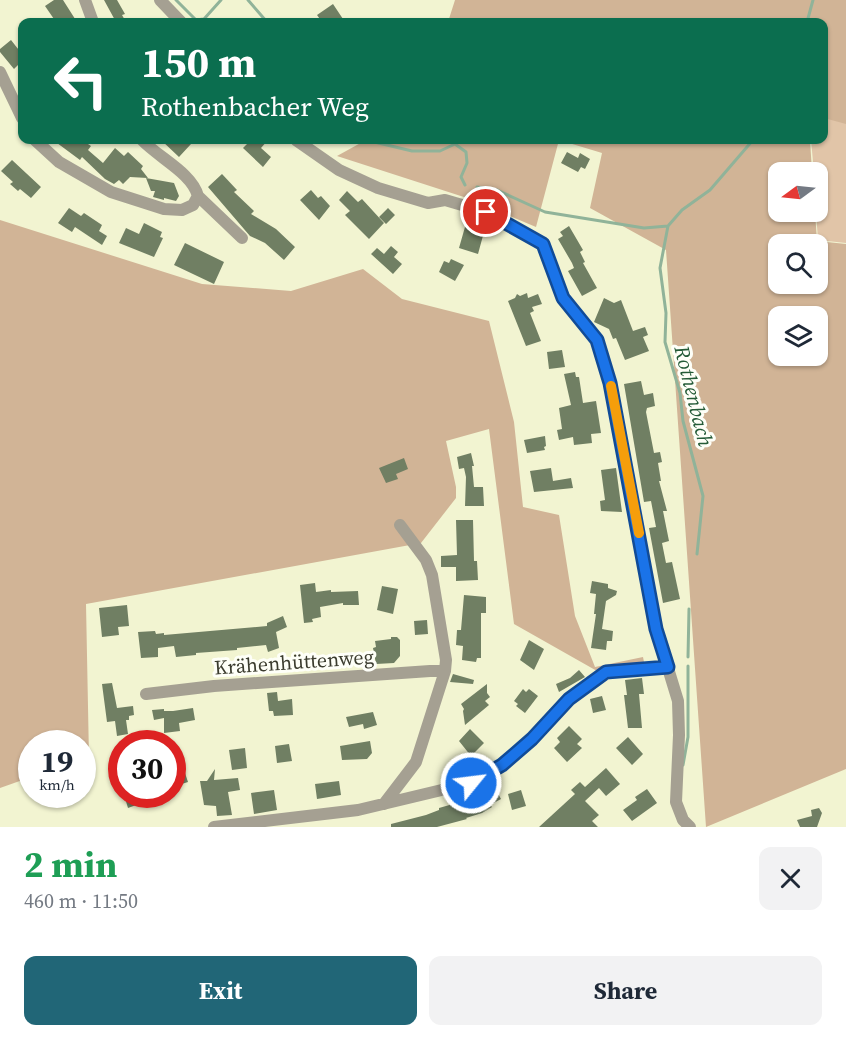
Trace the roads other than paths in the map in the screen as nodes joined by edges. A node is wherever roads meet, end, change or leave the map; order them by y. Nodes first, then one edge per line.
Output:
1 (85, 0) edge
2 (160, 0) edge
3 (92, 18) edge
4 (177, 18) edge
5 (0, 72) edge
6 (18, 110) edge
7 (39, 144) edge
8 (146, 144) edge
9 (302, 144) edge
10 (198, 196) junction
11 (242, 237) dead end
12 (400, 525) dead end
13 (668, 667) junction
14 (446, 671) junction
15 (146, 694) dead end
16 (384, 804) junction
17 (214, 827) edge
18 (690, 827) edge

1 - 3 street
2 - 4 street
5 - 6 street
7 - 10 street
8 - 10 street
9 - 13 street
10 - 11 street
12 - 14 street
13 - 16 street
13 - 18 street
14 - 15 street, Krähenhüttenweg
14 - 16 street
16 - 17 street

